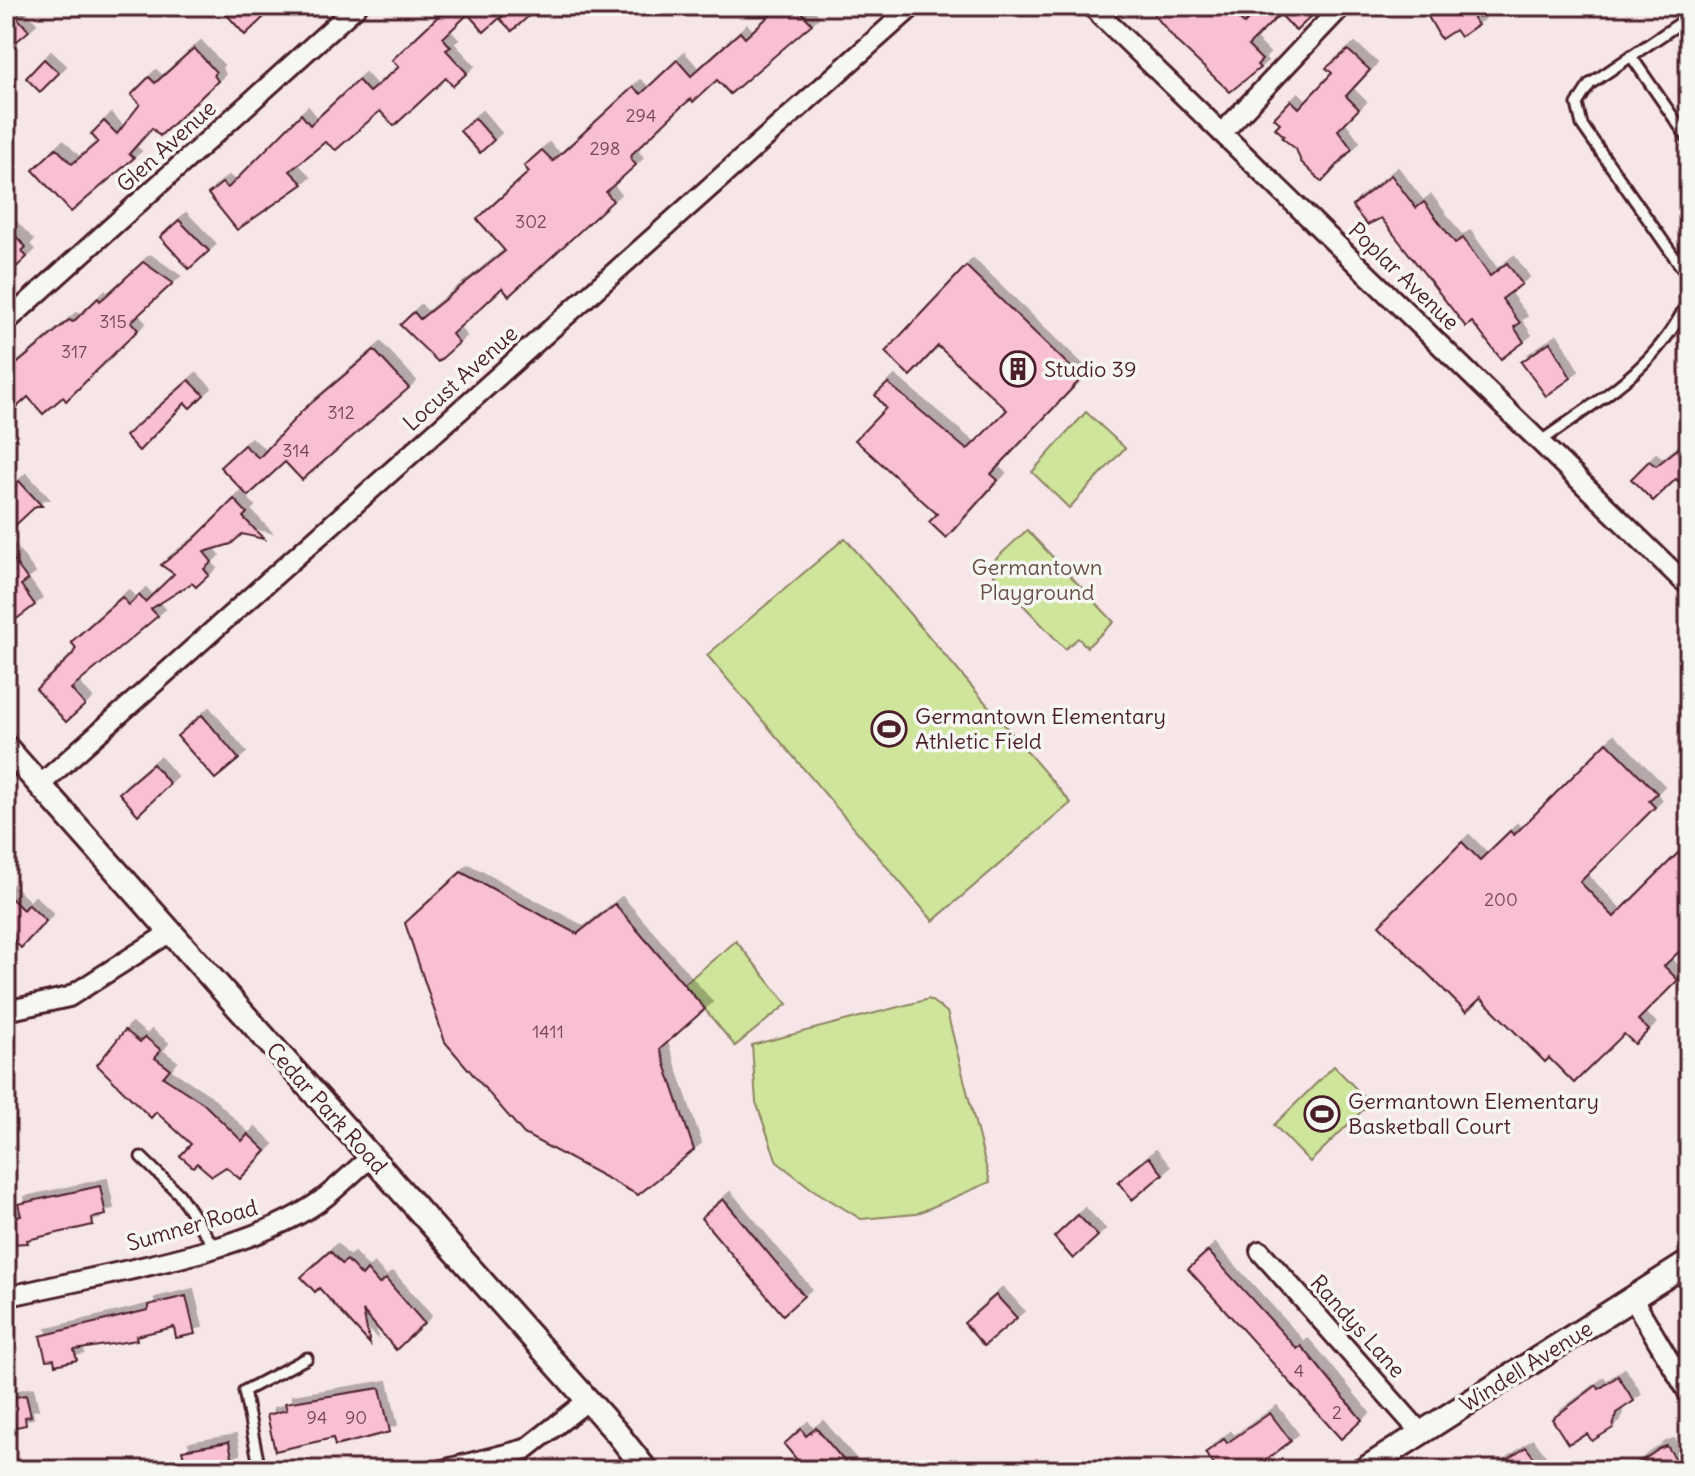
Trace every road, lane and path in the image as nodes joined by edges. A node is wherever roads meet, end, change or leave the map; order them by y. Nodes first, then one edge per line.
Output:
1 (357, 6) edge
2 (913, 6) edge
3 (1091, 6) edge
4 (1342, 6) edge
5 (1689, 17) edge
6 (1631, 56) junction
7 (1222, 133) junction
8 (1689, 140) edge
9 (1689, 278) edge
10 (1689, 298) edge
11 (6, 322) edge
12 (1540, 442) junction
13 (1686, 578) edge
14 (6, 747) edge
15 (40, 785) junction
16 (169, 933) junction
17 (6, 1011) edge
18 (141, 1157) dead end
19 (371, 1157) junction
20 (215, 1248) junction
21 (1260, 1251) dead end
22 (1689, 1262) edge
23 (6, 1297) edge
24 (1633, 1299) junction
25 (307, 1358) dead end
26 (1689, 1394) edge
27 (587, 1401) junction
28 (1420, 1432) junction
29 (260, 1470) edge
30 (443, 1470) edge
31 (646, 1470) edge
32 (1363, 1470) edge

1 - 11 street, Glen Avenue
2 - 15 street, Locust Avenue
3 - 7 street, Poplar Avenue
4 - 7 street
5 - 6 lane
6 - 8 lane
6 - 9 lane
7 - 12 street, Poplar Avenue
10 - 12 lane
12 - 13 street, Poplar Avenue
14 - 15 street, Cedar Park Road
15 - 16 street, Cedar Park Road
16 - 17 street
16 - 19 street, Cedar Park Road
18 - 20 lane
19 - 20 street, Sumner Road
19 - 27 street, Cedar Park Road
20 - 23 street, Sumner Road
21 - 28 street, Randys Lane
22 - 24 street, Windell Avenue
24 - 26 street
24 - 28 street, Windell Avenue
25 - 29 lane
27 - 30 street
27 - 31 street, Cedar Park Road
28 - 32 street, Windell Avenue

